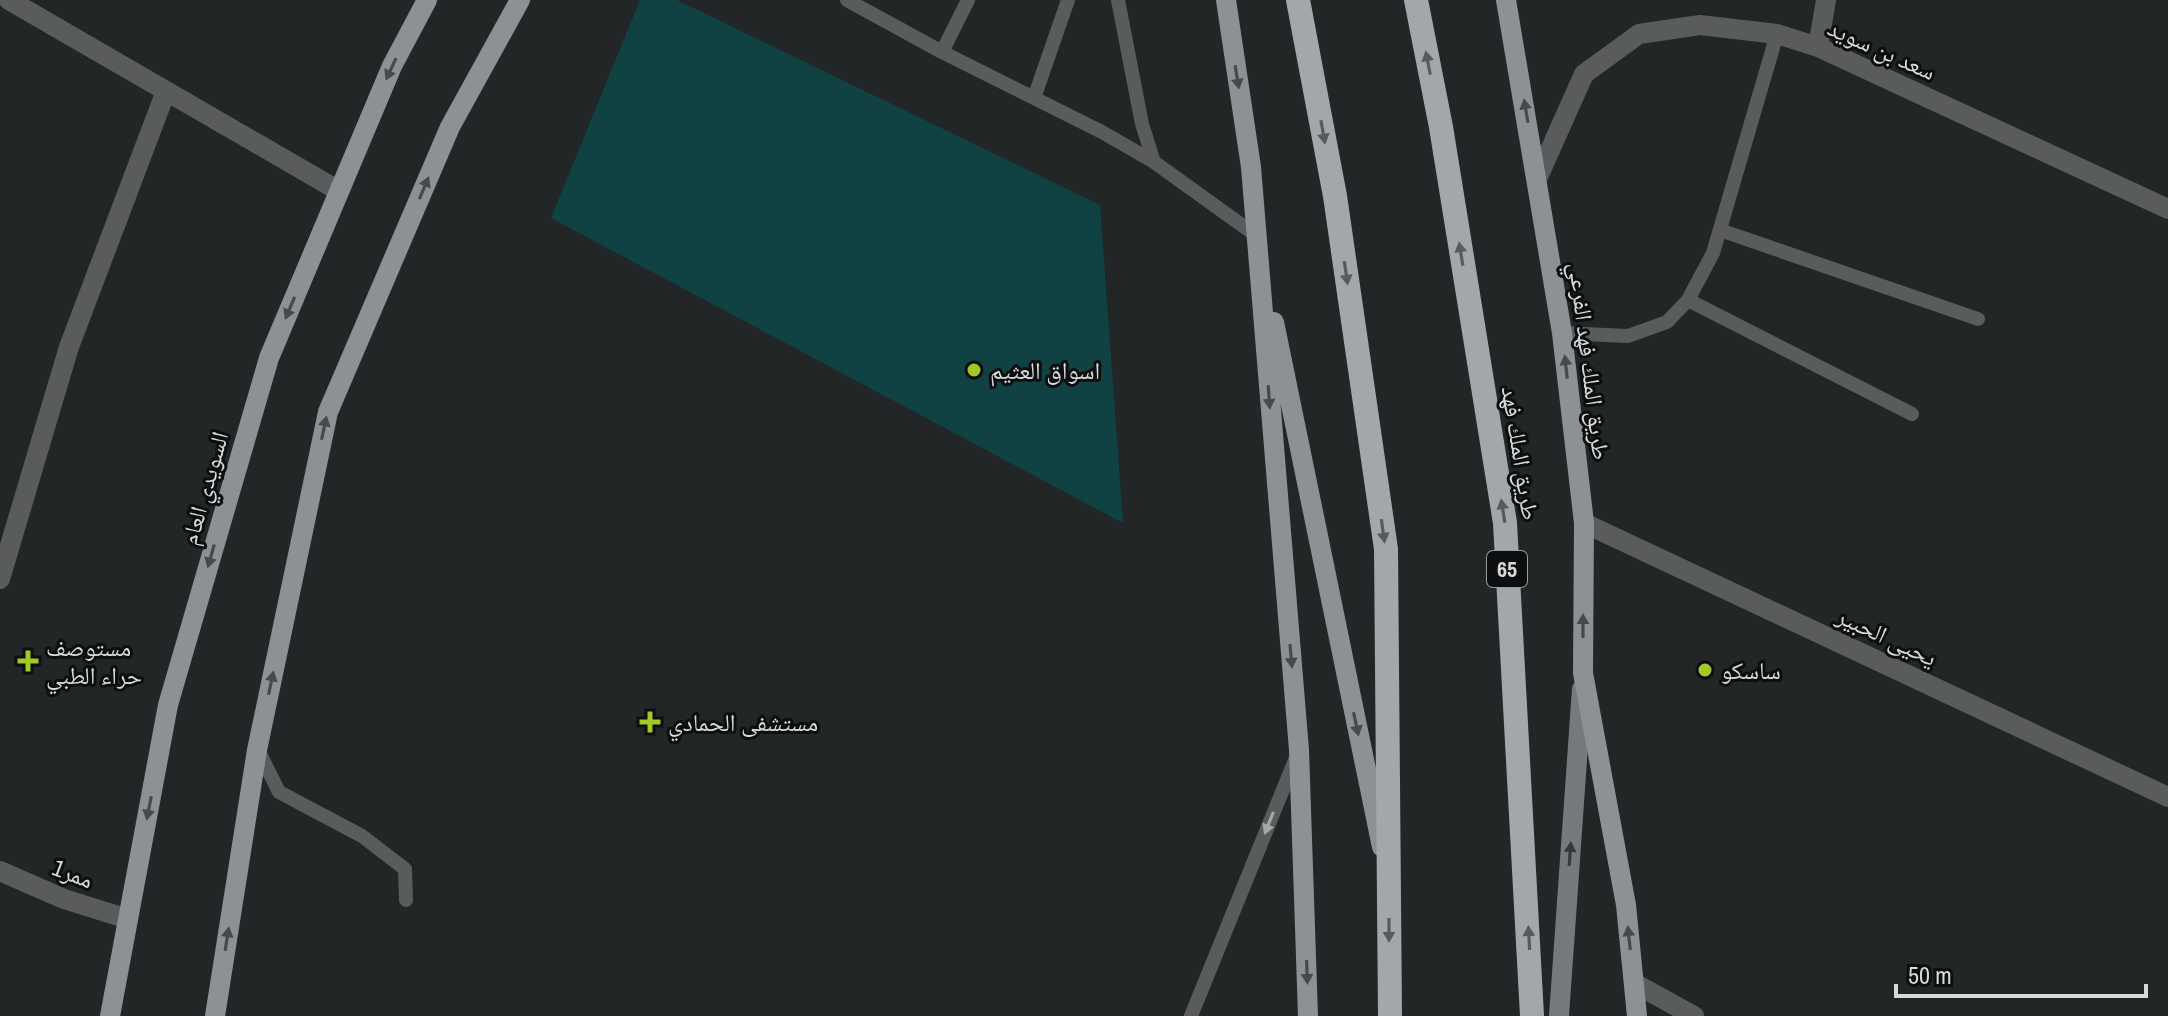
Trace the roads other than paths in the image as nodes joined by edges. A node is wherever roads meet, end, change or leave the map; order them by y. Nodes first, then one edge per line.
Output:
1 (9, 0) edge
2 (427, 0) edge
3 (520, 0) edge
4 (848, 0) edge
5 (968, 0) edge
6 (1068, 0) edge
7 (1118, 0) edge
8 (1226, 0) edge
9 (1298, 0) edge
10 (1416, 0) edge
11 (1506, 0) edge
12 (1826, 0) edge
13 (1777, 34) junction
14 (1818, 47) junction
15 (942, 52) junction
16 (166, 91) junction
17 (1034, 98) junction
18 (1154, 162) junction
19 (1538, 177) junction
20 (339, 191) junction
21 (2168, 209) edge
22 (1720, 230) junction
23 (1257, 236) junction
24 (1688, 300) junction
25 (1978, 319) dead end
26 (1562, 333) junction
27 (1912, 414) dead end
28 (1584, 523) junction
29 (0, 579) edge
30 (1583, 673) junction
31 (257, 750) junction
32 (1299, 750) junction
33 (2168, 797) edge
34 (0, 871) edge
35 (1388, 880) junction
36 (406, 900) dead end
37 (128, 919) junction
38 (1634, 983) junction
39 (110, 1016) edge
40 (215, 1016) edge
41 (1191, 1016) edge
42 (1308, 1016) edge
43 (1390, 1016) edge
44 (1532, 1016) edge
45 (1559, 1016) edge
46 (1637, 1016) edge
47 (1694, 1016) edge

1 - 16 street
2 -> 20 main road, السويدي العام
31 -> 3 main road
4 - 15 lane
5 - 15 lane
6 - 17 lane
7 - 18 lane
8 -> 23 main road
9 -> 35 highway
44 -> 10 highway, طريق الملك فهد / 65
19 -> 11 main road, طريق الملك فهد الفرعي
12 - 14 street
13 - 14 street, سعد بن سويد
13 - 19 street, سعد بن سويد
13 - 22 lane
14 - 21 street, سعد بن سويد
15 - 17 lane
16 - 20 street
16 - 29 street
17 - 18 lane
18 - 23 lane
19 - 26 main road, طريق الملك فهد الفرعي
20 -> 37 main road, السويدي العام
22 - 24 lane
22 - 25 lane
23 -> 32 main road
23 -> 35 main road
24 - 26 lane
24 - 27 lane
28 -> 26 main road, طريق الملك فهد الفرعي
30 -> 28 main road, طريق الملك فهد الفرعي
28 - 33 street, يحيى الحبير
38 -> 30 main road, طريق الملك فهد الفرعي
45 -> 30 street
31 - 36 lane
40 -> 31 main road
32 -> 41 lane
32 -> 42 main road
34 - 37 street, ممر1
35 -> 43 highway
37 - 39 main road, السويدي العام
38 - 46 main road, طريق الملك فهد الفرعي
38 - 47 street

